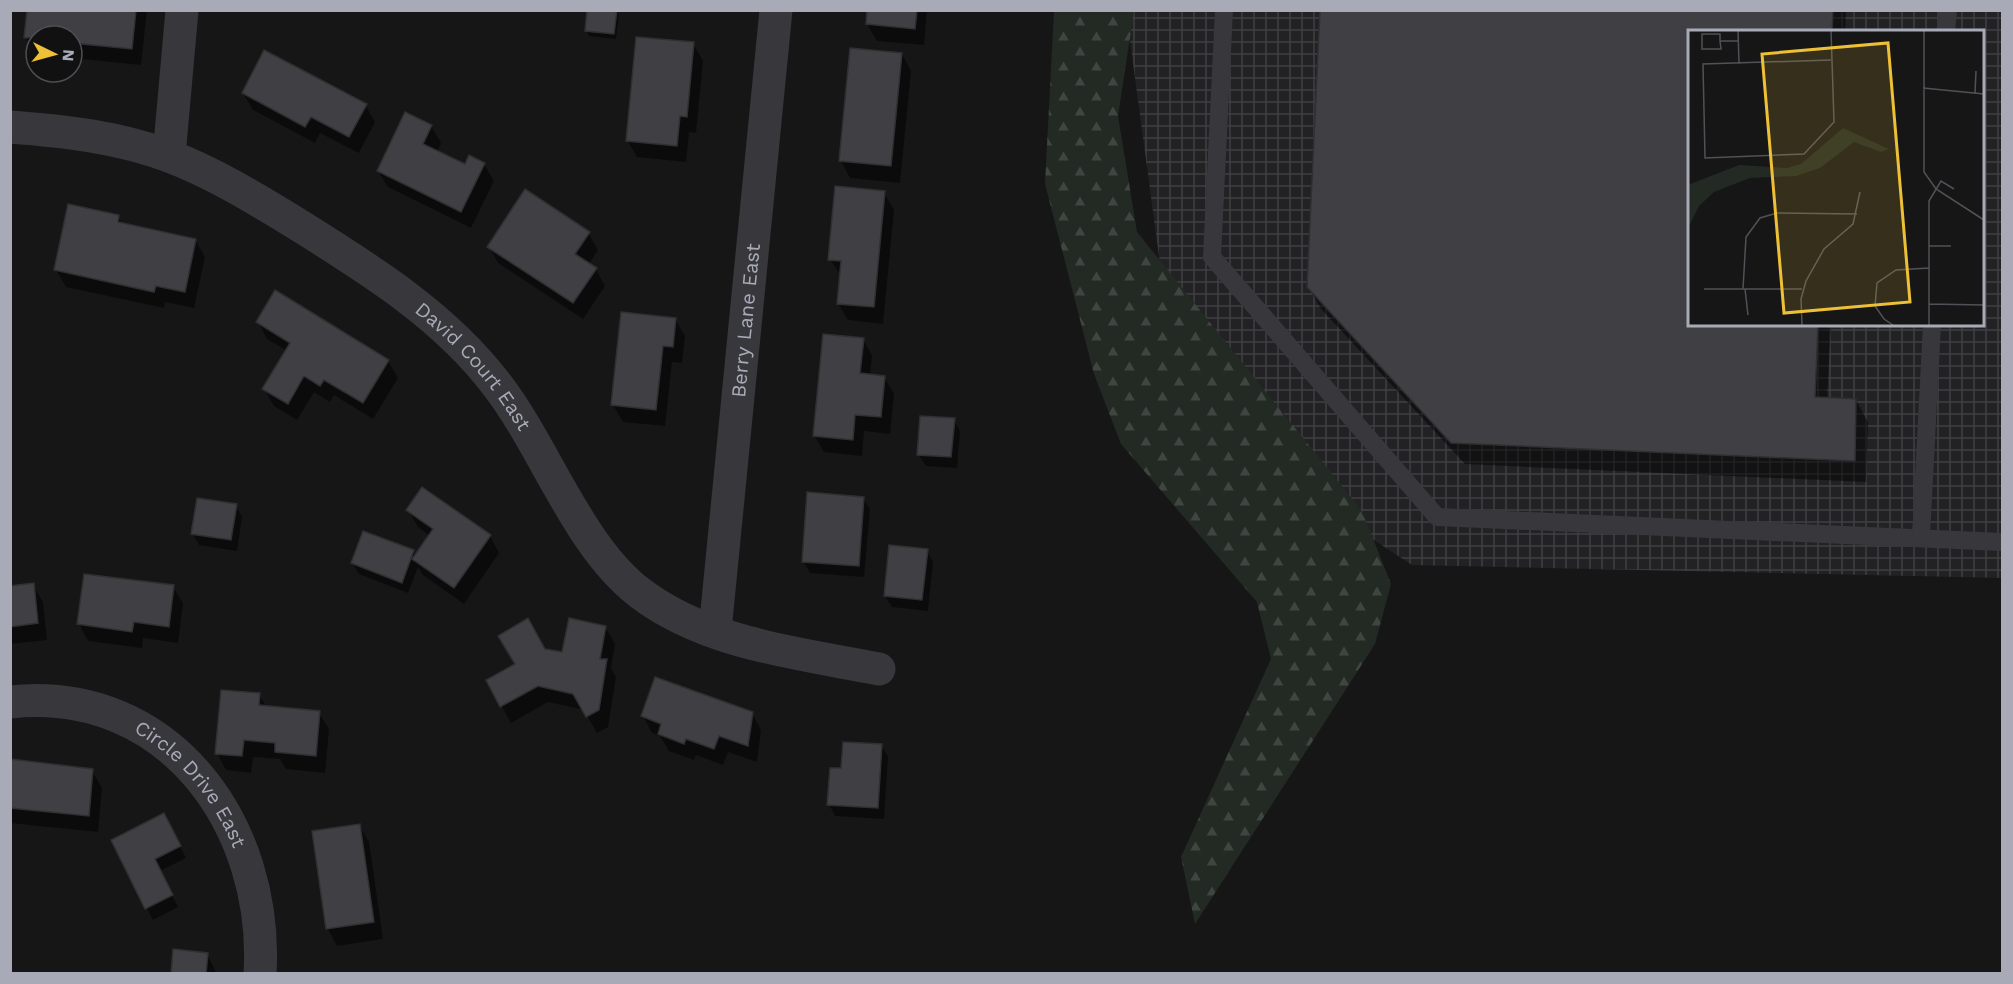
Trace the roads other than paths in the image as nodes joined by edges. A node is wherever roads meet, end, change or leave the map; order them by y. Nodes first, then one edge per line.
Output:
1 (183, 10) edge
2 (776, 10) edge
3 (1224, 10) edge
4 (1948, 10) edge
5 (1946, 30) edge
6 (10, 127) edge
7 (169, 156) junction
8 (1932, 326) edge
9 (1921, 536) junction
10 (2002, 542) edge
11 (714, 632) junction
12 (879, 669) dead end
13 (10, 702) edge
14 (260, 974) edge

1 - 7 street
2 - 11 street, Berry Lane East
3 - 9 lane
4 - 5 lane
6 - 7 street, David Court East
7 - 11 street, David Court East
8 - 9 lane
9 - 10 lane
11 - 12 street, David Court East
13 - 14 street, Circle Drive East

